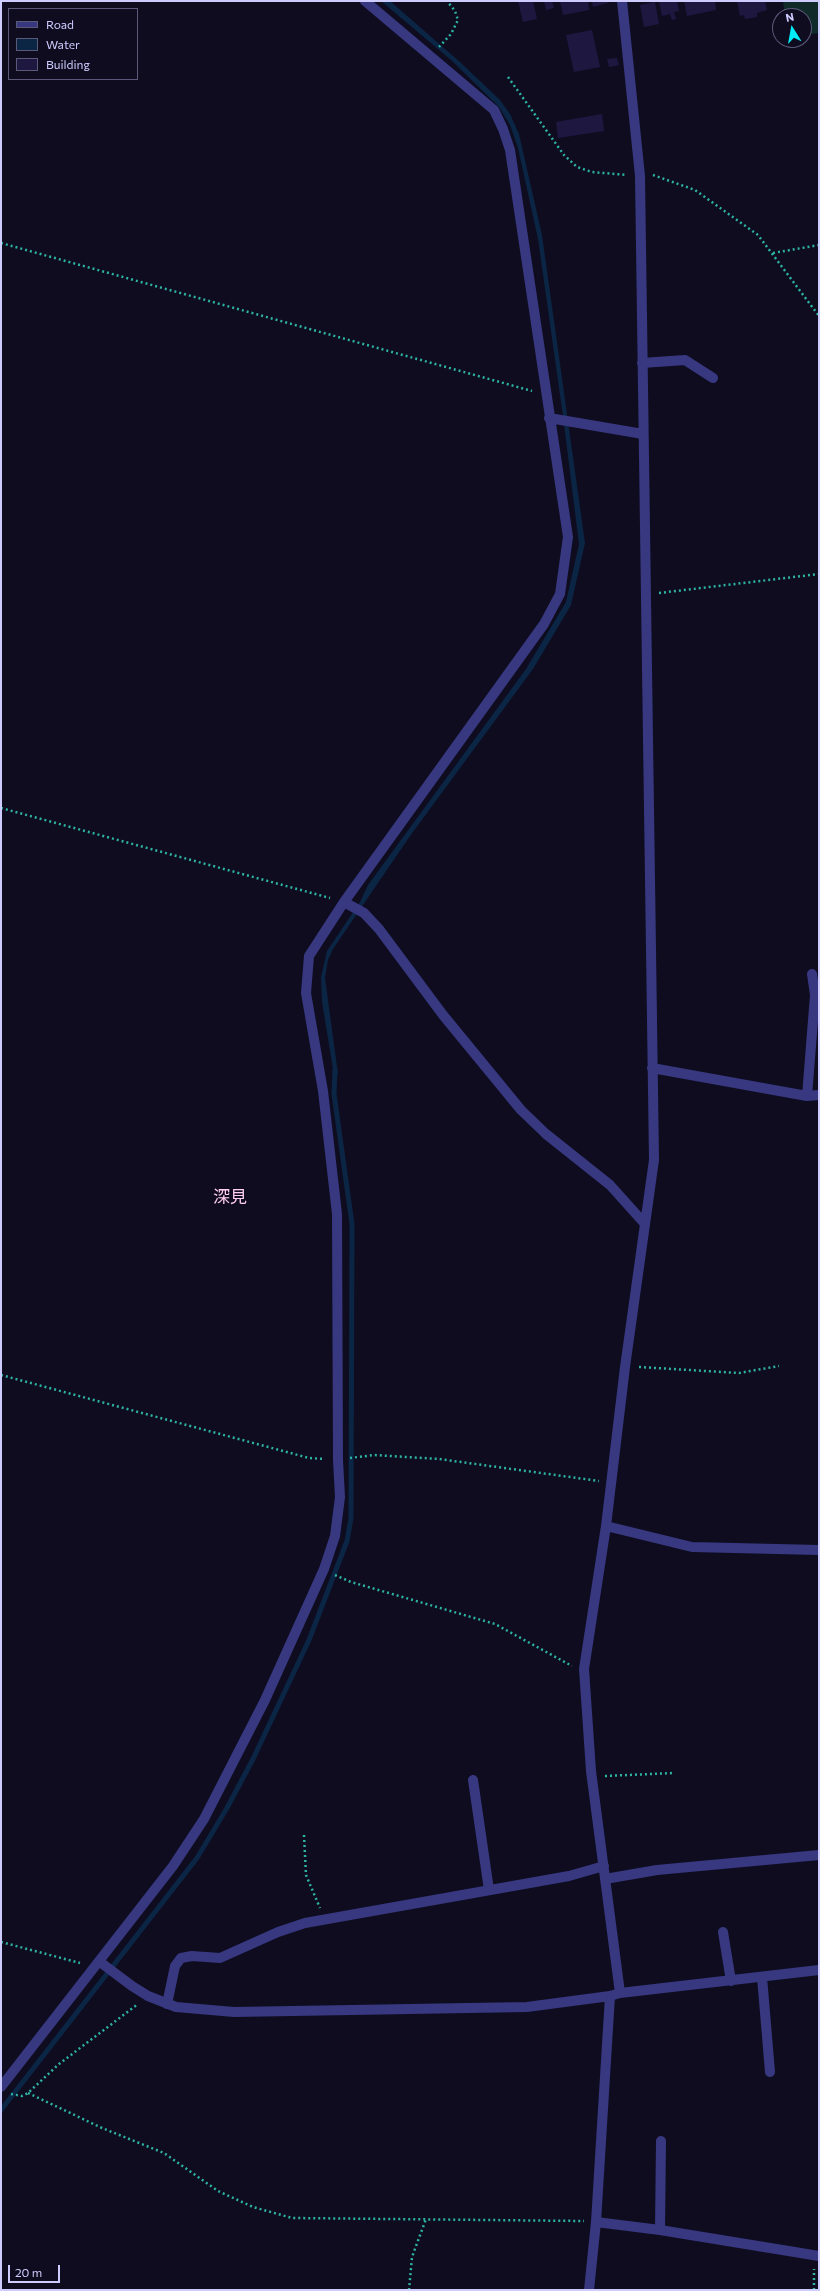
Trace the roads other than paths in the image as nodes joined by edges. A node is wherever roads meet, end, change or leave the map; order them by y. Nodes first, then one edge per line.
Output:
1 (365, 1) edge
2 (622, 1) edge
3 (642, 363) junction
4 (713, 378) dead end
5 (549, 418) junction
6 (643, 434) junction
7 (344, 902) junction
8 (812, 974) dead end
9 (652, 1068) junction
10 (819, 1095) edge
11 (807, 1096) junction
12 (645, 1224) junction
13 (606, 1526) junction
14 (819, 1550) edge
15 (473, 1780) dead end
16 (819, 1855) edge
17 (604, 1866) junction
18 (605, 1880) junction
19 (489, 1890) junction
20 (723, 1932) dead end
21 (97, 1964) junction
22 (819, 1970) edge
23 (762, 1977) junction
24 (731, 1981) junction
25 (620, 1993) junction
26 (610, 1996) junction
27 (167, 2004) junction
28 (770, 2072) dead end
29 (1, 2087) edge
30 (661, 2141) dead end
31 (596, 2222) junction
32 (660, 2230) junction
33 (816, 2256) edge
34 (589, 2290) edge

1 - 5 street
2 - 3 street
3 - 4 street
3 - 6 street
5 - 6 street
5 - 7 street
6 - 9 street
7 - 12 street
7 - 21 street
8 - 11 street
9 - 11 street
9 - 12 street
10 - 11 street
12 - 13 street
13 - 14 street
13 - 17 street
15 - 19 street
16 - 18 street
17 - 18 street
17 - 19 street
18 - 25 street
19 - 27 street
20 - 24 street
21 - 27 street
21 - 29 street
22 - 23 street
23 - 24 street
23 - 28 street
24 - 25 street
25 - 26 street
26 - 27 street
26 - 31 street
30 - 32 street
31 - 32 street
31 - 34 street
32 - 33 street

